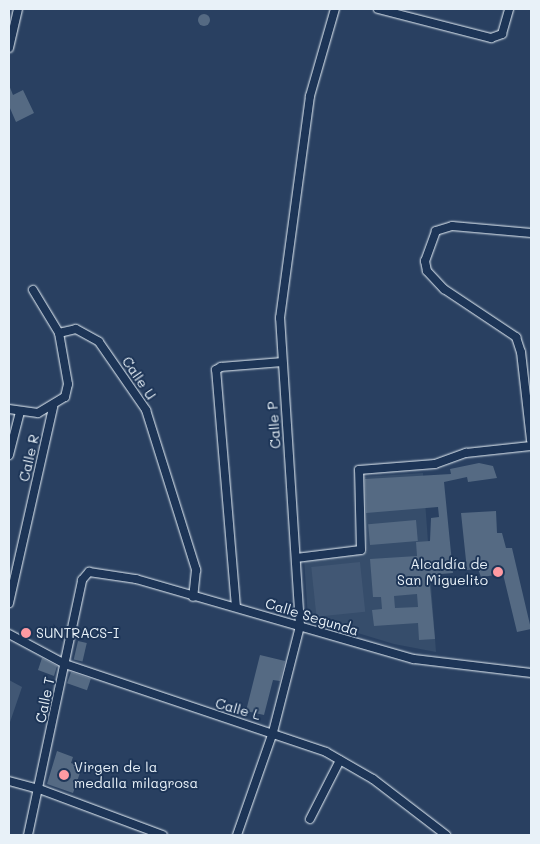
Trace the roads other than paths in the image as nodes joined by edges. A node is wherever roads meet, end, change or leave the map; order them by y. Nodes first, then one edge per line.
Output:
1 (18, 9) edge
2 (335, 9) edge
3 (378, 9) edge
4 (509, 9) edge
5 (9, 48) edge
6 (531, 233) edge
7 (33, 290) dead end
8 (59, 333) junction
9 (282, 362) junction
10 (53, 407) junction
11 (9, 409) edge
12 (20, 412) junction
13 (531, 440) edge
14 (531, 446) edge
15 (9, 455) edge
16 (296, 558) junction
17 (89, 572) joint
18 (193, 597) junction
19 (9, 603) edge
20 (236, 608) junction
21 (300, 626) junction
22 (9, 634) edge
23 (65, 664) junction
24 (531, 673) edge
25 (273, 732) junction
26 (340, 760) junction
27 (9, 781) edge
28 (39, 788) junction
29 (310, 818) dead end
30 (28, 835) edge
31 (163, 835) edge
32 (237, 835) edge
33 (446, 835) edge

1 - 5 street
2 - 9 street, Calle P
3 - 4 street
6 - 13 street
7 - 8 street
8 - 10 street
8 - 18 street, Calle U
9 - 16 street, Calle P
9 - 20 street
10 - 12 street
10 - 19 street, Calle R
11 - 12 street
12 - 15 street
14 - 16 street
16 - 21 street, Calle P
17 - 18 street, Calle Segunda
17 - 23 street, Calle T
18 - 20 street, Calle Segunda
20 - 21 street, Calle Segunda
21 - 24 street, Calle Segunda
21 - 25 street, Calle P
22 - 23 street, Calle L
23 - 25 street, Calle L
23 - 28 street, Calle T
25 - 26 street, Calle L
25 - 32 street, Calle P
26 - 29 street
26 - 33 street, Calle L
27 - 28 street
28 - 30 street, Calle T
28 - 31 street

